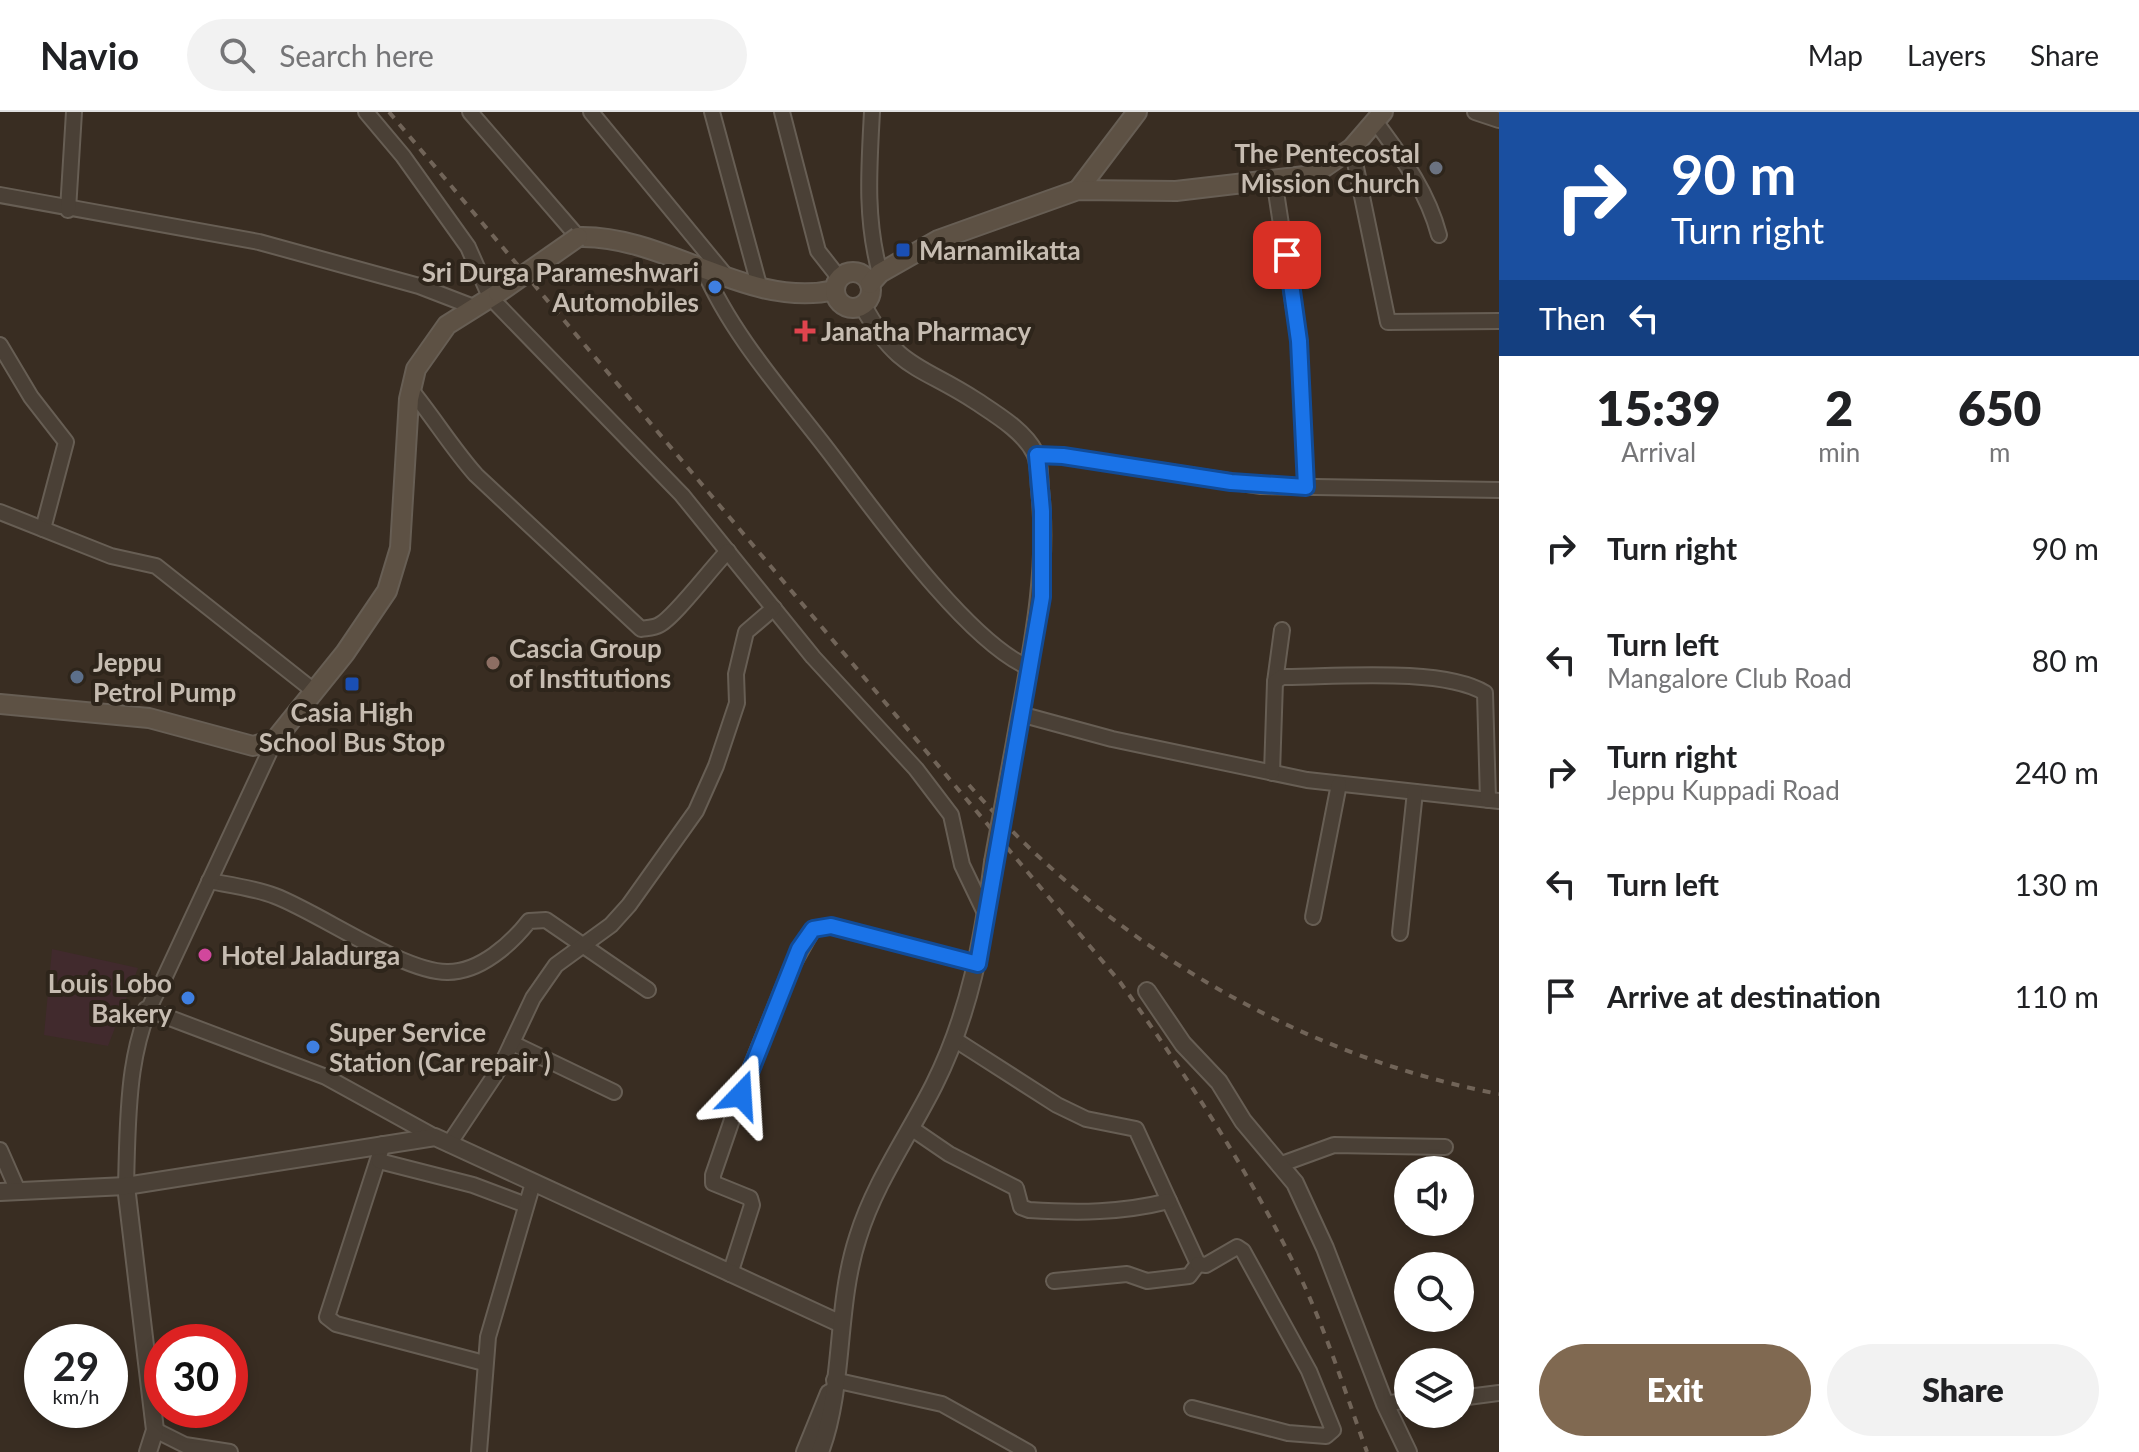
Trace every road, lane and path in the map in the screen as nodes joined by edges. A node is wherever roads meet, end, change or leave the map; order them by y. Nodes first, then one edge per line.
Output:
1 (74, 112) edge
2 (366, 112) edge
3 (470, 112) edge
4 (591, 112) edge
5 (712, 112) edge
6 (782, 112) edge
7 (872, 112) edge
8 (1137, 112) edge
9 (1475, 112) edge
10 (1379, 117) edge
11 (1499, 120) edge
12 (1352, 148) junction
13 (1274, 179) junction
14 (1078, 190) junction
15 (0, 195) edge
16 (68, 210) junction
17 (1439, 235) dead end
18 (578, 237) junction
19 (703, 268) junction
20 (726, 276) junction
21 (875, 279) junction
22 (837, 284) junction
23 (759, 285) junction
24 (494, 295) junction
25 (471, 306) junction
26 (863, 306) junction
27 (1499, 321) edge
28 (0, 345) edge
29 (411, 390) junction
30 (1037, 455) junction
31 (1306, 487) junction
32 (1499, 490) edge
33 (0, 512) edge
34 (43, 529) junction
35 (728, 551) junction
36 (774, 608) junction
37 (1282, 630) dead end
38 (1030, 668) junction
39 (1275, 682) junction
40 (314, 691) junction
41 (0, 704) edge
42 (1020, 714) junction
43 (275, 740) junction
44 (1272, 773) junction
45 (1339, 784) junction
46 (1415, 792) junction
47 (1493, 801) edge
48 (209, 881) junction
49 (986, 915) junction
50 (1313, 917) dead end
51 (1400, 933) dead end
52 (583, 947) junction
53 (978, 964) junction
54 (648, 990) dead end
55 (1147, 991) dead end
56 (146, 1009) junction
57 (954, 1039) junction
58 (512, 1043) junction
59 (614, 1092) dead end
60 (911, 1128) junction
61 (442, 1140) junction
62 (1445, 1147) dead end
63 (0, 1150) edge
64 (381, 1153) junction
65 (1279, 1165) junction
66 (533, 1183) junction
67 (126, 1186) junction
68 (18, 1191) junction
69 (0, 1192) edge
70 (1169, 1201) junction
71 (526, 1205) junction
72 (1198, 1264) junction
73 (730, 1274) junction
74 (1054, 1281) dead end
75 (839, 1323) junction
76 (484, 1363) junction
77 (834, 1380) junction
78 (1499, 1393) edge
79 (1474, 1396) edge
80 (1394, 1402) edge
81 (1385, 1404) junction
82 (1192, 1408) dead end
83 (155, 1430) junction
84 (148, 1452) edge
85 (230, 1452) edge
86 (479, 1452) edge
87 (805, 1452) edge
88 (820, 1452) edge
89 (1028, 1452) edge
90 (1408, 1452) edge

1 - 16 street
2 - 24 street
3 - 18 street
4 - 20 street
5 - 23 street
6 - 22 street
7 - 21 street
8 - 14 main road
9 - 11 street
10 - 12 main road
10 - 17 street
12 - 13 main road
12 - 27 street
13 - 14 main road
13 - 31 street
14 - 21 main road
15 - 16 street
16 - 25 street
18 - 19 main road
18 - 24 main road, bridge
19 - 20 main road
19 - 38 street
20 - 23 main road
21 - 22 main road
21 - 26 main road
22 - 23 main road
22 - 26 main road
24 - 25 main road
24 - 35 street
25 - 29 main road
26 - 30 street
28 - 34 street
29 - 35 street
29 - 40 main road
30 - 31 street
30 - 38 street
31 - 32 street
33 - 34 street
34 - 40 street
35 - 36 street
36 - 49 street
36 - 52 street
37 - 39 street
38 - 42 street
39 - 44 street
39 - 47 street
40 - 43 main road
41 - 43 main road
42 - 44 street
42 - 49 street, bridge
43 - 48 street
44 - 45 street
45 - 46 street
45 - 50 street
46 - 47 street
46 - 51 street
48 - 52 street
48 - 56 street
49 - 53 street
52 - 54 street
52 - 58 street
53 - 57 street
53 - 73 street
55 - 65 street
56 - 61 street
56 - 67 street
57 - 60 street
57 - 70 street
58 - 59 street
58 - 61 street
60 - 70 street
60 - 75 street
61 - 64 street
61 - 66 street
62 - 65 street
63 - 68 street
64 - 67 street
64 - 71 street
64 - 76 street
65 - 81 street
66 - 71 street
66 - 73 street
67 - 68 street
67 - 83 street
68 - 69 street
70 - 72 street
71 - 76 street
72 - 74 street
72 - 82 street
73 - 75 street
75 - 77 street
76 - 86 street
77 - 87 street
77 - 88 street
77 - 89 street
78 - 79 street
80 - 81 street
81 - 90 street
83 - 84 street
83 - 85 street

